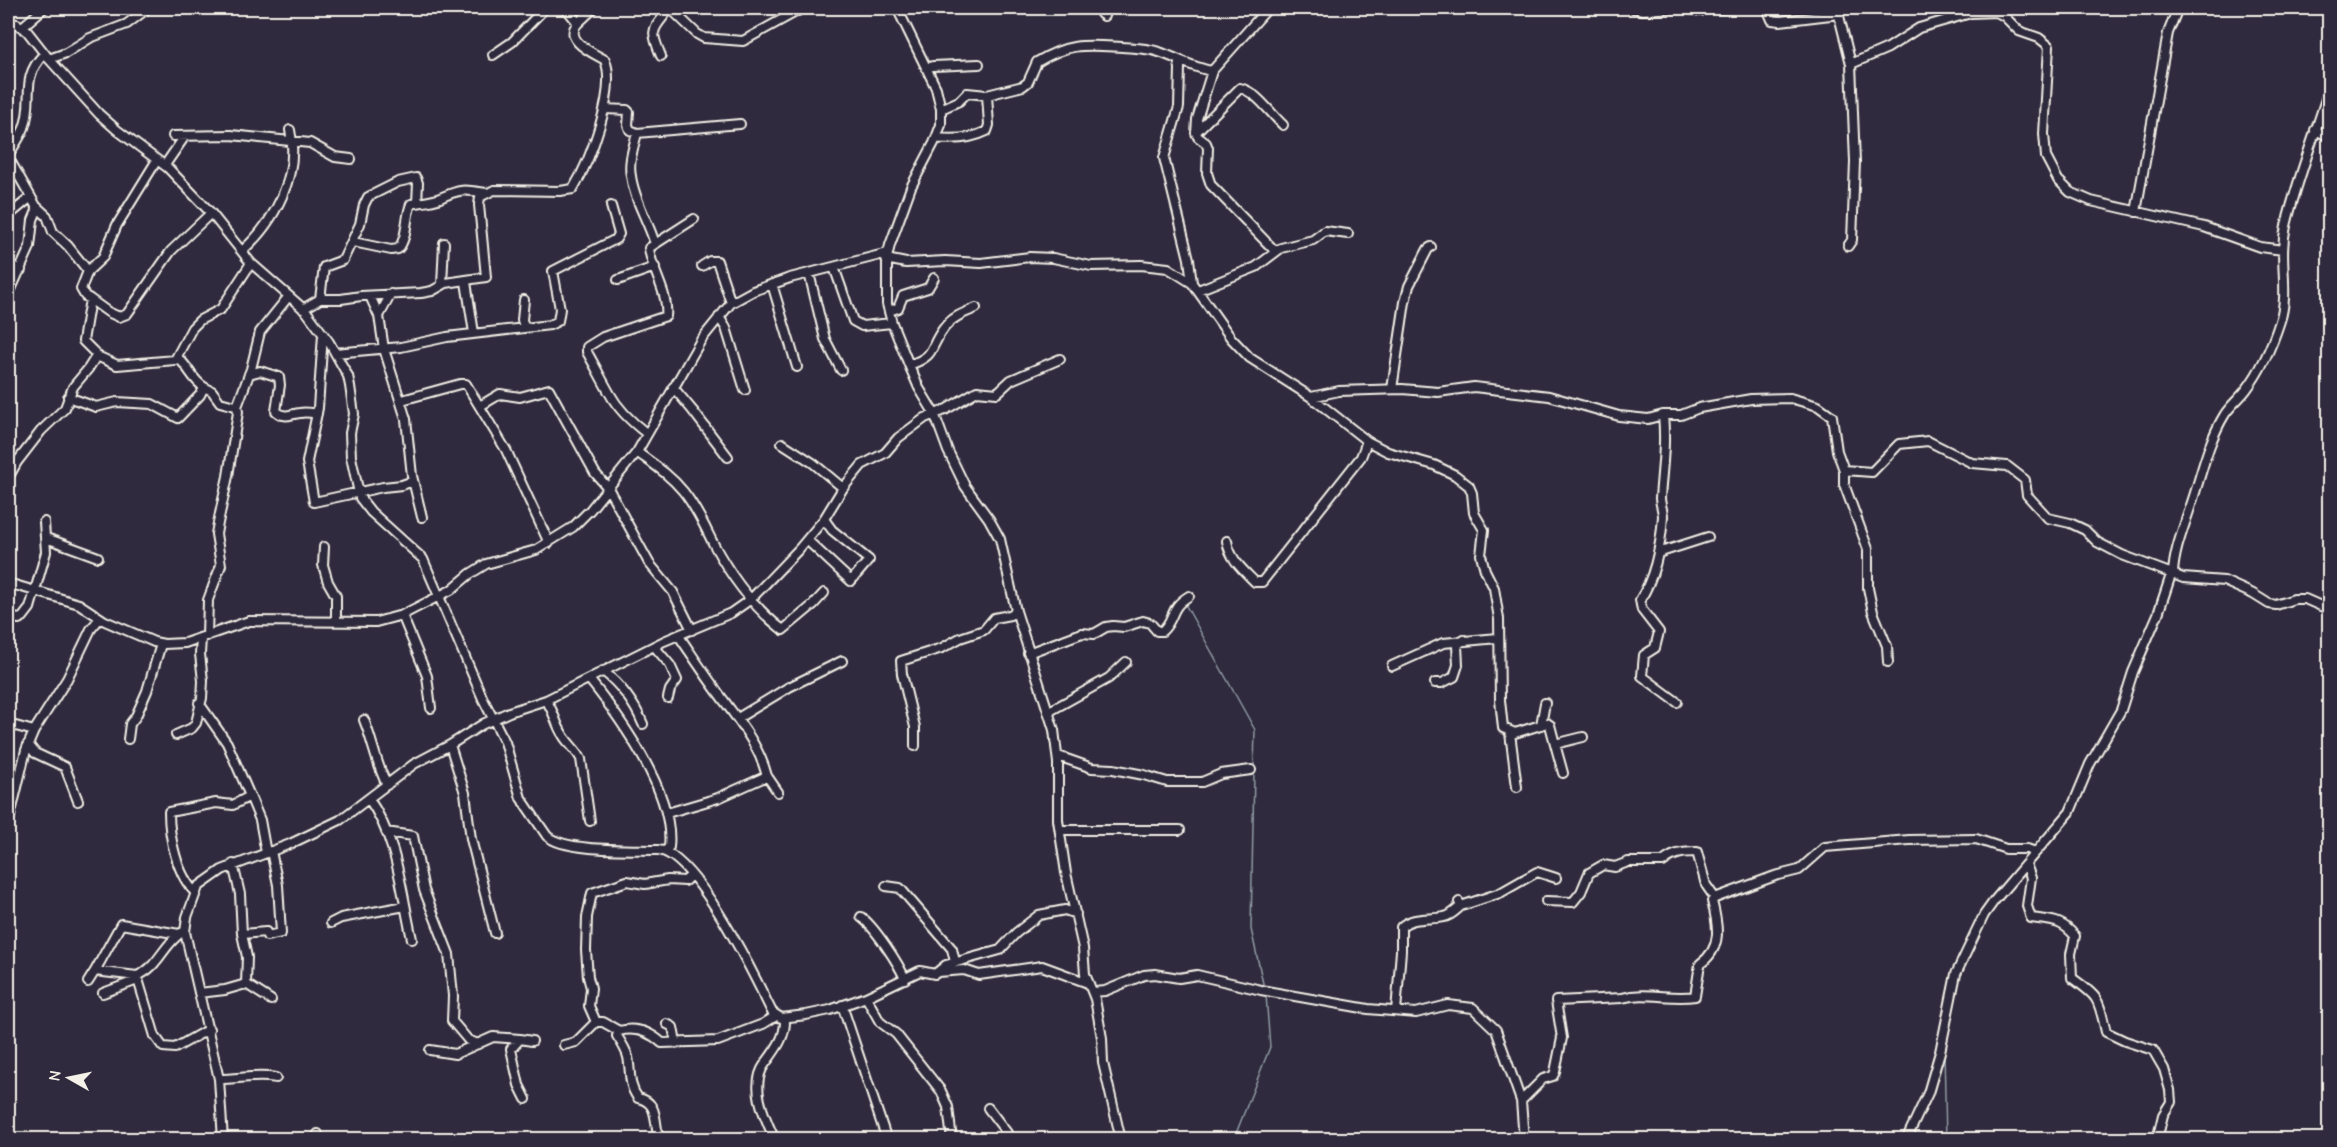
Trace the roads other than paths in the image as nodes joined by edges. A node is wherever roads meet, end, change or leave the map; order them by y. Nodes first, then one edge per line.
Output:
1 (44, 8) edge
2 (148, 8) edge
3 (544, 8) edge
4 (566, 8) edge
5 (594, 8) edge
6 (670, 8) edge
7 (803, 8) edge
8 (897, 8) edge
9 (1100, 8) edge
10 (1268, 8) edge
11 (1633, 8) edge
12 (1677, 8) edge
13 (1684, 8) edge
14 (1730, 8) edge
15 (1767, 8) edge
16 (2178, 8) edge
17 (1719, 9) edge
18 (1701, 10) dead end
19 (1838, 11) edge
20 (1104, 16) dead end
21 (8, 23) edge
22 (578, 23) junction
23 (22, 27) junction
24 (494, 55) dead end
25 (47, 56) junction
26 (661, 56) dead end
27 (1178, 60) junction
28 (979, 64) dead end
29 (1851, 64) junction
30 (926, 68) junction
31 (1212, 71) junction
32 (2330, 87) edge
33 (987, 95) junction
34 (605, 109) junction
35 (941, 109) junction
36 (740, 124) dead end
37 (1282, 125) dead end
38 (290, 130) dead end
39 (2315, 130) junction
40 (1196, 132) junction
41 (637, 133) junction
42 (173, 136) dead end
43 (185, 136) junction
44 (2330, 136) edge
45 (936, 138) junction
46 (293, 141) junction
47 (8, 159) edge
48 (351, 159) dead end
49 (157, 160) junction
50 (165, 165) junction
51 (486, 193) junction
52 (31, 197) junction
53 (417, 203) junction
54 (610, 206) dead end
55 (38, 208) junction
56 (2136, 212) junction
57 (211, 213) junction
58 (8, 216) edge
59 (694, 219) dead end
60 (1348, 234) dead end
61 (353, 242) junction
62 (444, 243) dead end
63 (655, 244) junction
64 (1848, 246) dead end
65 (1431, 247) dead end
66 (2283, 250) junction
67 (242, 251) junction
68 (1276, 252) junction
69 (887, 256) junction
70 (251, 263) junction
71 (8, 264) edge
72 (702, 266) dead end
73 (655, 267) junction
74 (834, 267) junction
75 (21, 270) junction
76 (88, 271) junction
77 (809, 273) junction
78 (934, 278) dead end
79 (618, 280) dead end
80 (466, 282) junction
81 (1192, 283) junction
82 (772, 284) junction
83 (442, 285) junction
84 (1198, 290) junction
85 (391, 294) junction
86 (8, 296) edge
87 (289, 296) junction
88 (370, 296) junction
89 (90, 298) junction
90 (320, 299) junction
91 (524, 300) dead end
92 (731, 303) junction
93 (976, 308) dead end
94 (303, 309) junction
95 (889, 311) junction
96 (379, 316) junction
97 (719, 317) junction
98 (892, 323) junction
99 (524, 327) junction
100 (474, 333) junction
101 (323, 334) junction
102 (384, 349) junction
103 (335, 353) junction
104 (97, 356) junction
105 (1060, 359) dead end
106 (175, 360) junction
107 (909, 365) junction
108 (797, 368) dead end
109 (841, 370) dead end
110 (249, 374) junction
111 (204, 387) junction
112 (673, 387) junction
113 (1392, 389) junction
114 (745, 390) dead end
115 (68, 397) junction
116 (1311, 397) junction
117 (402, 400) junction
118 (237, 405) junction
119 (480, 406) junction
120 (934, 413) junction
121 (317, 414) junction
122 (1663, 415) junction
123 (646, 433) junction
124 (1367, 441) junction
125 (782, 443) dead end
126 (637, 452) junction
127 (728, 457) dead end
128 (1844, 470) junction
129 (8, 478) edge
130 (413, 481) junction
131 (608, 488) junction
132 (843, 488) junction
133 (358, 493) junction
134 (422, 517) dead end
135 (824, 519) junction
136 (44, 522) dead end
137 (1707, 537) dead end
138 (46, 538) junction
139 (807, 540) junction
140 (1227, 541) dead end
141 (549, 543) junction
142 (324, 547) dead end
143 (1658, 553) junction
144 (98, 557) dead end
145 (2173, 574) junction
146 (8, 582) edge
147 (34, 589) junction
148 (824, 593) dead end
149 (440, 594) junction
150 (1189, 597) dead end
151 (751, 599) junction
152 (2330, 610) edge
153 (1016, 611) junction
154 (402, 615) junction
155 (8, 617) edge
156 (100, 618) junction
157 (336, 621) junction
158 (692, 630) junction
159 (679, 636) junction
160 (204, 637) junction
161 (1498, 638) junction
162 (1465, 640) junction
163 (161, 644) junction
164 (654, 646) junction
165 (1028, 653) junction
166 (842, 661) dead end
167 (1126, 662) dead end
168 (1888, 662) dead end
169 (1392, 666) dead end
170 (603, 671) junction
171 (589, 679) junction
172 (1436, 683) dead end
173 (668, 698) dead end
174 (546, 700) junction
175 (1677, 702) dead end
176 (199, 703) junction
177 (1545, 703) dead end
178 (431, 708) dead end
179 (1048, 712) junction
180 (738, 718) junction
181 (493, 719) junction
182 (364, 720) dead end
183 (8, 724) edge
184 (644, 724) dead end
185 (1540, 725) junction
186 (33, 731) junction
187 (1510, 733) junction
188 (176, 735) dead end
189 (1583, 737) dead end
190 (128, 739) dead end
191 (28, 744) junction
192 (1555, 744) junction
193 (450, 745) junction
194 (915, 746) dead end
195 (1058, 756) junction
196 (1251, 770) dead end
197 (1563, 773) dead end
198 (767, 776) junction
199 (387, 785) junction
200 (1517, 787) dead end
201 (778, 792) dead end
202 (250, 796) junction
203 (369, 799) junction
204 (78, 801) dead end
205 (667, 813) junction
206 (590, 821) dead end
207 (8, 825) edge
208 (1060, 830) junction
209 (1180, 830) dead end
210 (386, 832) junction
211 (665, 851) junction
212 (268, 852) junction
213 (2036, 852) junction
214 (233, 864) junction
215 (2026, 864) junction
216 (690, 876) junction
217 (1556, 878) dead end
218 (886, 886) dead end
219 (195, 893) junction
220 (1715, 898) junction
221 (1546, 901) dead end
222 (405, 906) junction
223 (1076, 914) junction
224 (861, 917) dead end
225 (331, 922) dead end
226 (182, 933) junction
227 (495, 933) dead end
228 (242, 934) junction
229 (412, 939) dead end
230 (956, 963) junction
231 (1084, 969) junction
232 (94, 971) junction
233 (938, 972) junction
234 (137, 976) junction
235 (1074, 976) junction
236 (905, 979) junction
237 (88, 982) dead end
238 (1088, 982) junction
239 (246, 984) junction
240 (1093, 992) junction
241 (104, 993) dead end
242 (199, 993) junction
243 (866, 997) junction
244 (271, 1000) dead end
245 (842, 1005) junction
246 (1396, 1011) junction
247 (776, 1016) junction
248 (785, 1018) junction
249 (596, 1022) junction
250 (667, 1024) dead end
251 (209, 1029) junction
252 (619, 1031) junction
253 (520, 1039) junction
254 (532, 1041) dead end
255 (676, 1043) junction
256 (478, 1044) junction
257 (564, 1045) dead end
258 (430, 1050) dead end
259 (276, 1078) dead end
260 (219, 1079) junction
261 (526, 1099) dead end
262 (1521, 1101) junction
263 (988, 1108) dead end
264 (223, 1140) edge
265 (659, 1140) edge
266 (775, 1140) edge
267 (887, 1140) edge
268 (952, 1140) edge
269 (1008, 1140) edge
270 (1121, 1140) edge
271 (1524, 1140) edge
272 (1906, 1140) edge
273 (2157, 1140) edge

1 - 23 street
2 - 25 street
3 - 24 street
4 - 22 street
5 - 22 street
6 - 7 street
6 - 26 street
8 - 30 street
9 - 20 street
10 - 31 street
11 - 12 street
13 - 18 street
14 - 17 street
15 - 19 street
16 - 56 street
19 - 29 street
21 - 23 street
22 - 34 street
23 - 25 street
25 - 47 street
25 - 49 street
27 - 31 street
27 - 33 street
27 - 81 street
28 - 30 street
29 - 56 street
29 - 64 street
30 - 35 street
31 - 40 street
32 - 39 street
33 - 35 street
33 - 45 street
34 - 41 street
34 - 51 street
35 - 45 street
36 - 41 street
37 - 40 street
38 - 46 street
39 - 44 street
39 - 66 street
40 - 68 street
41 - 63 street
42 - 43 street
43 - 46 street
43 - 50 street
45 - 69 street
46 - 48 street
46 - 67 street
47 - 52 street
49 - 50 street
49 - 76 street
50 - 57 street
51 - 53 street
51 - 80 street
52 - 55 street
52 - 58 street
53 - 61 street
53 - 61 street
54 - 99 street
55 - 75 street
55 - 76 street
56 - 66 street
57 - 67 street
57 - 89 street
59 - 63 street
60 - 68 street
61 - 90 street
62 - 83 street
63 - 73 street
65 - 113 street
66 - 145 street
67 - 70 street
68 - 84 street
69 - 74 street
69 - 81 street
69 - 95 street
70 - 87 street
70 - 106 street
71 - 75 street
72 - 92 street
73 - 79 street
73 - 123 street
74 - 77 street
74 - 98 street
75 - 86 street
76 - 89 street
77 - 82 street
77 - 109 street
78 - 95 street
80 - 83 street
80 - 100 street
81 - 84 street
82 - 92 street
82 - 108 street
83 - 85 street
84 - 116 street
85 - 88 street
85 - 96 street
87 - 94 street
87 - 110 street
88 - 90 street
88 - 96 street
89 - 104 street
90 - 94 street
91 - 99 street
92 - 97 street
93 - 107 street
94 - 101 street
95 - 98 street
96 - 102 street
97 - 112 street
97 - 114 street
98 - 107 street
99 - 100 street
100 - 102 street
101 - 103 street
101 - 121 street
102 - 103 street
102 - 117 street
103 - 133 street
104 - 106 street
104 - 115 street
105 - 120 street
106 - 111 street
107 - 120 street
110 - 118 street
110 - 121 street
111 - 115 street
111 - 118 street
112 - 123 street
112 - 127 street
113 - 116 street
113 - 122 street
115 - 129 street
116 - 124 street
117 - 119 street
117 - 130 street
118 - 160 street
119 - 131 street
119 - 141 street
120 - 132 street
120 - 153 street
121 - 133 street
122 - 128 street
122 - 143 street
123 - 126 street
124 - 140 street
124 - 161 street
125 - 132 street
126 - 131 street
126 - 151 street
128 - 145 street
128 - 168 street
130 - 133 street
130 - 134 street
131 - 141 street
131 - 158 street
132 - 135 street
133 - 149 street
135 - 139 street
135 - 139 street
136 - 138 street
137 - 143 street
138 - 144 street
138 - 147 street
139 - 151 street
141 - 149 street
142 - 157 street
143 - 175 street
145 - 152 street
145 - 213 street
146 - 147 street
147 - 155 street
147 - 156 street
148 - 151 street
149 - 154 street
149 - 181 street
150 - 165 street
151 - 158 street
153 - 165 street
153 - 194 street
154 - 157 street
154 - 178 street
156 - 163 street
156 - 186 street
157 - 160 street
158 - 159 street
159 - 164 street
159 - 180 street
160 - 163 street
160 - 176 street
161 - 162 street
161 - 187 street
162 - 169 street
162 - 172 street
163 - 190 street
164 - 170 street
164 - 173 street
165 - 179 street
166 - 180 street
167 - 179 street
170 - 171 street
170 - 184 street
171 - 174 street
171 - 205 street
174 - 181 street
174 - 206 street
176 - 188 street
176 - 202 street
177 - 185 street
179 - 195 street
180 - 198 street
181 - 193 street
181 - 211 street
182 - 199 street
183 - 186 street
185 - 187 street
185 - 192 street
186 - 191 street
187 - 200 street
189 - 192 street
191 - 204 street
191 - 207 street
192 - 197 street
193 - 199 street
193 - 227 street
195 - 196 street
195 - 208 street
198 - 201 street
198 - 205 street
199 - 203 street
202 - 212 street
202 - 219 street
203 - 210 street
203 - 212 street
205 - 211 street
208 - 209 street
208 - 223 street
210 - 222 street
210 - 256 street
211 - 216 street
212 - 214 street
212 - 228 street
213 - 215 street
213 - 220 street
214 - 219 street
214 - 228 street
215 - 272 street
215 - 273 street
216 - 247 street
216 - 249 street
217 - 246 street
218 - 230 street
219 - 226 street
220 - 221 street
220 - 262 street
222 - 225 street
222 - 229 street
223 - 230 street
223 - 231 street
224 - 236 street
226 - 232 street
226 - 234 street
226 - 242 street
228 - 239 street
230 - 233 street
231 - 235 street
231 - 238 street
232 - 234 street
232 - 237 street
233 - 235 street
233 - 236 street
234 - 241 street
234 - 251 street
235 - 238 street
236 - 243 street
238 - 240 street
239 - 242 street
239 - 244 street
240 - 246 street
240 - 270 street
242 - 251 street
243 - 245 street
243 - 268 street
245 - 248 street
245 - 267 street
246 - 262 street
247 - 248 street
247 - 255 street
248 - 266 street
249 - 252 street
249 - 257 street
250 - 255 street
251 - 260 street
252 - 255 street
252 - 265 street
253 - 254 street
253 - 256 street
253 - 261 street
256 - 258 street
259 - 260 street
260 - 264 street
262 - 271 street
263 - 269 street

